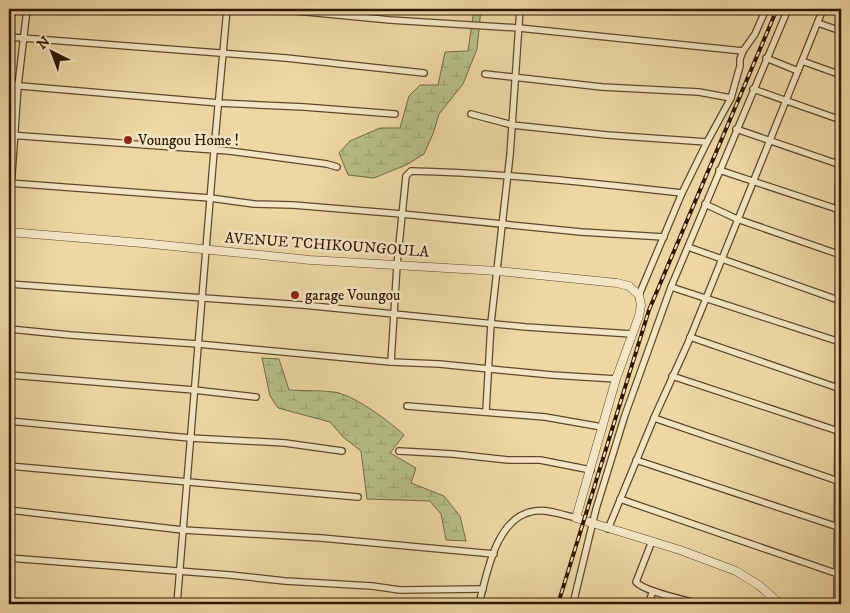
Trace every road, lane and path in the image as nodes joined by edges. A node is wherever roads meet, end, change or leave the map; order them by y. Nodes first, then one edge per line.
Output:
1 (27, 9) edge
2 (227, 9) edge
3 (275, 9) edge
4 (520, 9) edge
5 (766, 9) edge
6 (788, 9) edge
7 (823, 9) edge
8 (841, 20) edge
9 (818, 23) junction
10 (519, 28) junction
11 (841, 30) edge
12 (9, 37) edge
13 (24, 38) junction
14 (743, 51) junction
15 (224, 53) junction
16 (766, 58) junction
17 (802, 61) junction
18 (798, 71) junction
19 (424, 73) dead end
20 (485, 74) dead end
21 (841, 75) edge
22 (515, 76) junction
23 (9, 85) edge
24 (18, 86) junction
25 (753, 89) junction
26 (731, 98) junction
27 (786, 101) junction
28 (219, 103) junction
29 (395, 114) dead end
30 (471, 114) dead end
31 (840, 120) edge
32 (512, 125) junction
33 (736, 129) junction
34 (11, 135) edge
35 (769, 141) junction
36 (707, 142) junction
37 (214, 151) junction
38 (840, 165) edge
39 (337, 167) dead end
40 (719, 170) junction
41 (508, 177) junction
42 (753, 181) junction
43 (10, 183) edge
44 (682, 193) junction
45 (210, 198) junction
46 (705, 204) junction
47 (839, 210) edge
48 (402, 214) junction
49 (9, 218) edge
50 (737, 219) junction
51 (502, 224) junction
52 (9, 232) edge
53 (664, 237) junction
54 (688, 247) junction
55 (206, 249) junction
56 (840, 255) edge
57 (722, 260) junction
58 (397, 265) junction
59 (497, 270) junction
60 (9, 284) edge
61 (671, 287) junction
62 (639, 295) junction
63 (202, 299) junction
64 (705, 299) junction
65 (840, 300) edge
66 (394, 315) junction
67 (491, 323) junction
68 (9, 329) edge
69 (632, 334) junction
70 (690, 337) junction
71 (840, 341) edge
72 (198, 344) junction
73 (391, 362) junction
74 (490, 368) junction
75 (9, 375) edge
76 (672, 376) junction
77 (616, 379) junction
78 (840, 388) edge
79 (194, 390) junction
80 (256, 397) dead end
81 (407, 406) dead end
82 (486, 411) junction
83 (654, 418) junction
84 (9, 421) edge
85 (602, 427) junction
86 (840, 432) edge
87 (190, 438) junction
88 (342, 451) dead end
89 (399, 451) dead end
90 (636, 460) junction
91 (9, 466) edge
92 (591, 470) junction
93 (839, 481) edge
94 (187, 482) junction
95 (358, 497) dead end
96 (620, 499) junction
97 (9, 510) edge
98 (580, 520) junction
99 (592, 524) junction
100 (839, 528) edge
101 (608, 529) junction
102 (183, 530) junction
103 (652, 541) junction
104 (494, 554) junction
105 (9, 558) edge
106 (180, 571) junction
107 (839, 574) edge
108 (483, 589) junction
109 (653, 591) junction
110 (9, 602) edge
111 (46, 604) edge
112 (177, 604) edge
113 (480, 604) edge
114 (574, 604) edge
115 (648, 604) edge
116 (700, 604) edge
117 (780, 604) edge
118 (837, 604) edge

1 - 13 street
2 - 15 street
3 - 10 street
4 - 10 street
5 - 14 street
6 - 16 street
7 - 9 street
8 - 11 street
9 - 11 street
9 - 17 street
10 - 14 street
10 - 22 street
11 - 21 street
12 - 13 street
13 - 15 street
13 - 24 street
14 - 26 street
15 - 19 street
15 - 28 street
16 - 18 street
16 - 25 street
17 - 18 street
17 - 21 street
18 - 27 street
20 - 22 street
21 - 31 street
22 - 26 street
22 - 32 street
23 - 24 street
24 - 28 street
24 - 34 street
25 - 27 street
25 - 33 street
26 - 36 street
27 - 31 street
27 - 35 street
28 - 29 street
28 - 37 street
30 - 32 street
31 - 38 street
32 - 36 street
32 - 41 street
33 - 35 street
33 - 40 street
34 - 37 street
34 - 43 street
35 - 38 street
35 - 42 street
36 - 44 street
37 - 39 street
37 - 45 street
38 - 47 street
40 - 42 street
40 - 46 street
41 - 44 street
41 - 48 street
41 - 51 street
42 - 47 street
42 - 50 street
43 - 45 street
43 - 49 street
44 - 53 street
45 - 48 street
45 - 55 street
46 - 50 street
46 - 54 street
47 - 56 street
48 - 51 street
48 - 58 street
50 - 56 street
50 - 57 street
51 - 53 street
51 - 59 street
52 - 55 street, AVENUE TCHIKOUNGOULA
53 - 62 street
54 - 57 street
54 - 61 street
55 - 58 street, AVENUE TCHIKOUNGOULA
55 - 63 street
56 - 65 street
57 - 64 street
57 - 65 street
58 - 59 street, AVENUE TCHIKOUNGOULA
58 - 66 street
59 - 62 street, AVENUE TCHIKOUNGOULA
59 - 67 street
60 - 63 street
61 - 64 street
61 - 99 street
62 - 69 street
63 - 66 street
63 - 72 street
64 - 70 street
64 - 71 street
65 - 71 street
66 - 67 street
66 - 73 street
67 - 69 street
67 - 74 street
68 - 72 street
69 - 77 street
70 - 76 street
70 - 78 street
71 - 78 street
72 - 73 street
72 - 79 street
73 - 74 street
74 - 77 street
74 - 82 street
75 - 79 street
76 - 83 street
76 - 86 street
77 - 85 street
78 - 86 street
79 - 80 street
79 - 87 street
81 - 82 street
82 - 85 street
83 - 90 street
83 - 93 street
84 - 87 street
85 - 92 street
86 - 93 street
87 - 88 street
87 - 94 street
89 - 92 street
90 - 96 street
90 - 100 street
91 - 94 street
92 - 98 street
93 - 100 street
94 - 95 street
94 - 102 street
96 - 101 street
96 - 107 street
97 - 102 street
98 - 99 street
98 - 104 street
99 - 101 street
99 - 114 street
100 - 107 street
101 - 103 street
102 - 104 street
102 - 106 street
103 - 109 street
103 - 117 street
104 - 108 street
105 - 106 street
106 - 108 street
106 - 112 street
107 - 118 street
108 - 113 street
109 - 115 street
109 - 116 street
110 - 111 street

